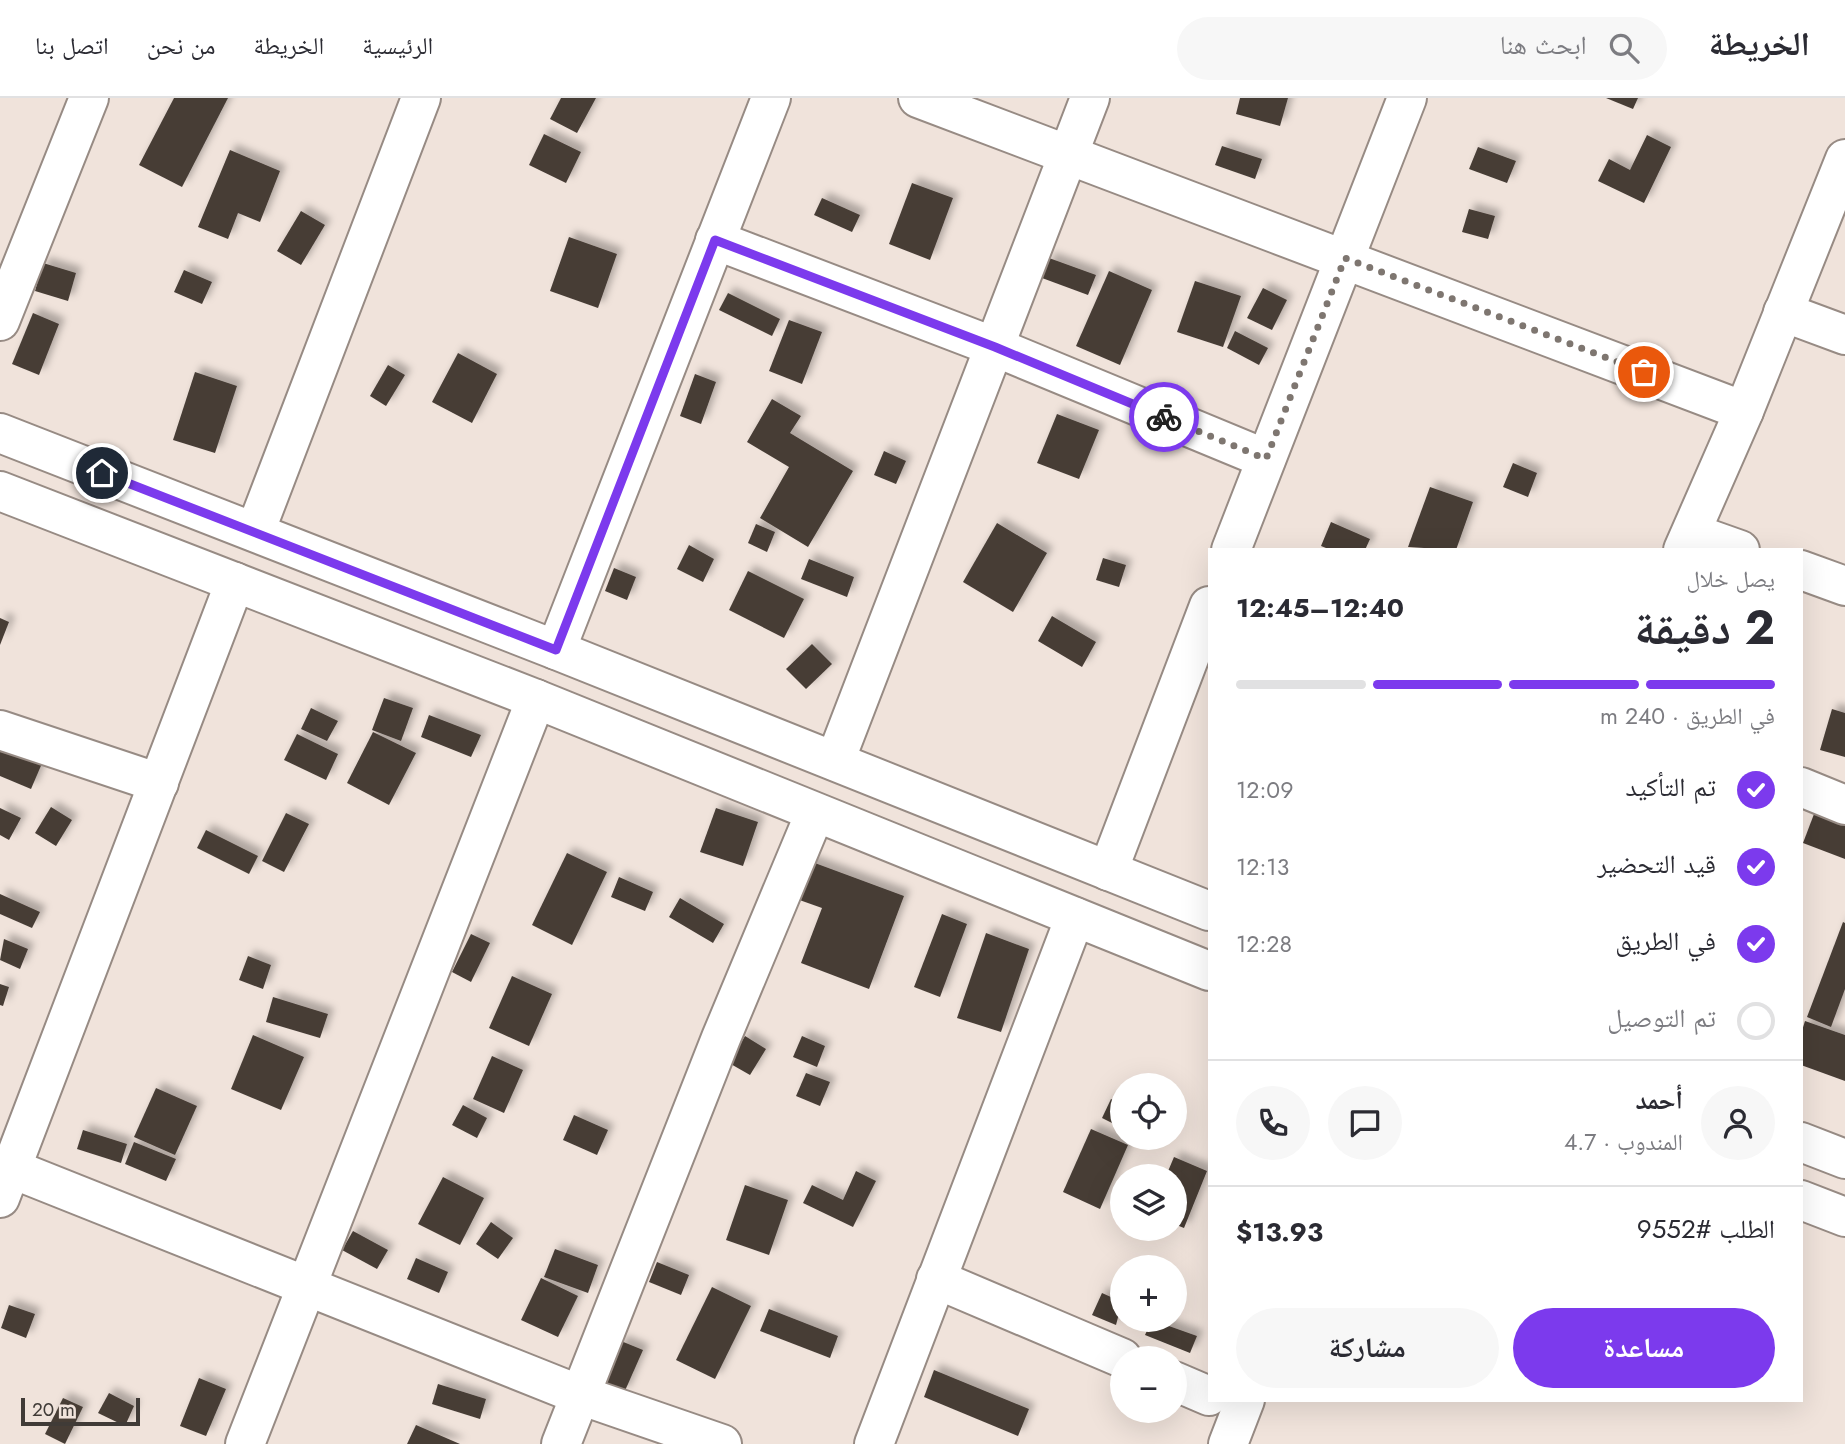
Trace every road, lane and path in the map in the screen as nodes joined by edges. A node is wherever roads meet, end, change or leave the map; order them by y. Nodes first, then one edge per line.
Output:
1 (89, 98) edge
2 (421, 98) edge
3 (771, 98) edge
4 (918, 98) edge
5 (1090, 98) edge
6 (1407, 98) edge
7 (1069, 155) junction
8 (1845, 159) edge
9 (715, 240) junction
10 (1345, 258) junction
11 (1783, 312) junction
12 (0, 321) edge
13 (1845, 335) edge
14 (995, 347) junction
15 (1744, 411) junction
16 (0, 433) edge
17 (1266, 459) junction
18 (0, 491) edge
19 (254, 532) junction
20 (1688, 541) edge
21 (1232, 548) edge
22 (1728, 548) edge
23 (1803, 571) edge
24 (235, 582) junction
25 (1845, 586) edge
26 (1208, 609) edge
27 (556, 650) junction
28 (536, 699) junction
29 (0, 730) edge
30 (835, 761) junction
31 (159, 783) junction
32 (1803, 788) edge
33 (1845, 805) edge
34 (815, 813) junction
35 (1108, 871) junction
36 (1208, 911) edge
37 (1075, 917) junction
38 (1208, 971) edge
39 (1803, 1143) edge
40 (1845, 1159) edge
41 (4, 1177) edge
42 (1803, 1201) edge
43 (1845, 1217) edge
44 (936, 1279) junction
45 (308, 1287) junction
46 (1110, 1353) edge
47 (1187, 1388) edge
48 (580, 1395) junction
49 (1208, 1399) edge
50 (245, 1444) edge
51 (561, 1444) edge
52 (722, 1444) edge
53 (874, 1444) edge

1 - 12 street
2 - 19 street
3 - 9 street
4 - 7 street
5 - 7 street
6 - 10 street
7 - 10 street
7 - 14 street
8 - 11 street
9 - 14 street
9 - 27 street
10 - 15 street
10 - 17 street
11 - 13 street
11 - 15 street
14 - 17 street
14 - 30 street
15 - 20 street
16 - 19 street
17 - 21 street
18 - 24 street
19 - 27 street
20 - 22 street
23 - 25 street
24 - 28 street
24 - 31 street
26 - 35 street
27 - 30 street
28 - 34 street
28 - 45 street
29 - 31 street
30 - 35 street
31 - 41 street
32 - 33 street
34 - 37 street
34 - 48 street
35 - 36 street
37 - 38 street
37 - 44 street
39 - 40 street
41 - 45 street
42 - 43 street
44 - 46 street
44 - 53 street
45 - 48 street
45 - 50 street
47 - 49 street
48 - 51 street
48 - 52 street

